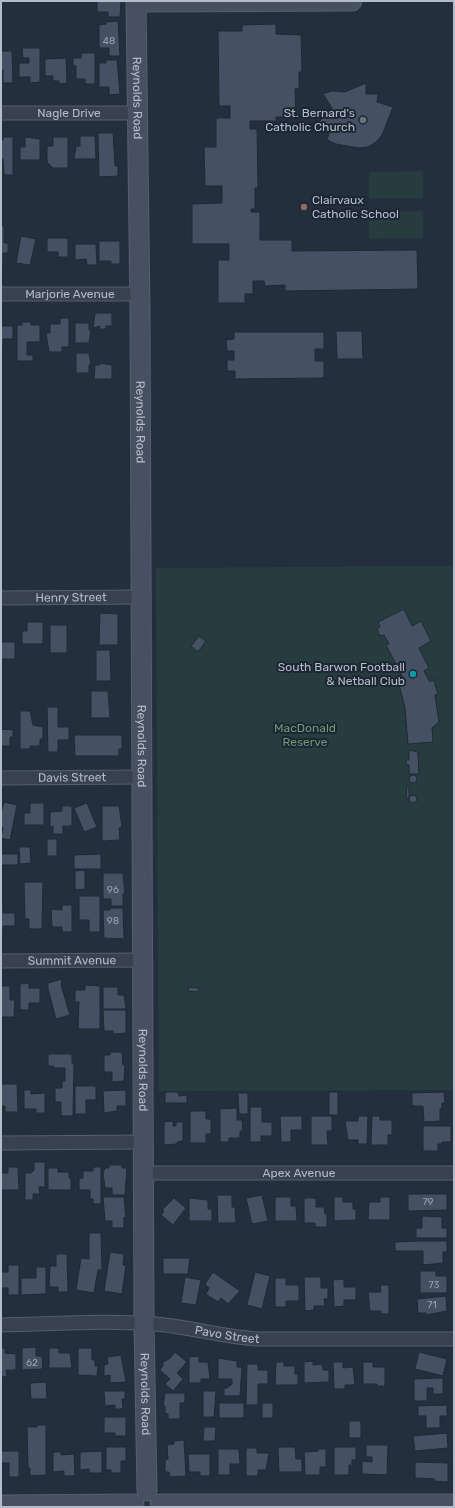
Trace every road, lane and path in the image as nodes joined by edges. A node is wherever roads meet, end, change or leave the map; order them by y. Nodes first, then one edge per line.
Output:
1 (297, 1) edge
2 (352, 1) edge
3 (136, 2) edge
4 (1, 113) edge
5 (137, 113) junction
6 (1, 294) edge
7 (140, 294) junction
8 (142, 597) junction
9 (1, 598) edge
10 (143, 777) junction
11 (1, 778) edge
12 (143, 960) junction
13 (1, 961) edge
14 (144, 1142) junction
15 (1, 1144) edge
16 (144, 1173) junction
17 (454, 1173) edge
18 (144, 1324) junction
19 (1, 1325) edge
20 (454, 1339) edge
21 (147, 1503) edge
22 (454, 1504) edge
23 (1, 1505) edge

1 - 2 street
1 - 3 street
3 - 5 street, Reynolds Road
4 - 5 street, Nagle Drive
5 - 7 street, Reynolds Road
6 - 7 street, Marjorie Avenue
7 - 8 street, Reynolds Road
8 - 9 street, Henry Street
8 - 10 street, Reynolds Road
10 - 11 street, Davis Street
10 - 12 street, Reynolds Road
12 - 13 street, Summit Avenue
12 - 14 street, Reynolds Road
14 - 15 street
14 - 16 street, Reynolds Road
16 - 17 street, Apex Avenue
16 - 18 street, Reynolds Road
18 - 19 street, Pavo Street
18 - 20 street, Pavo Street
18 - 21 street, Reynolds Road
21 - 22 street
21 - 23 street

